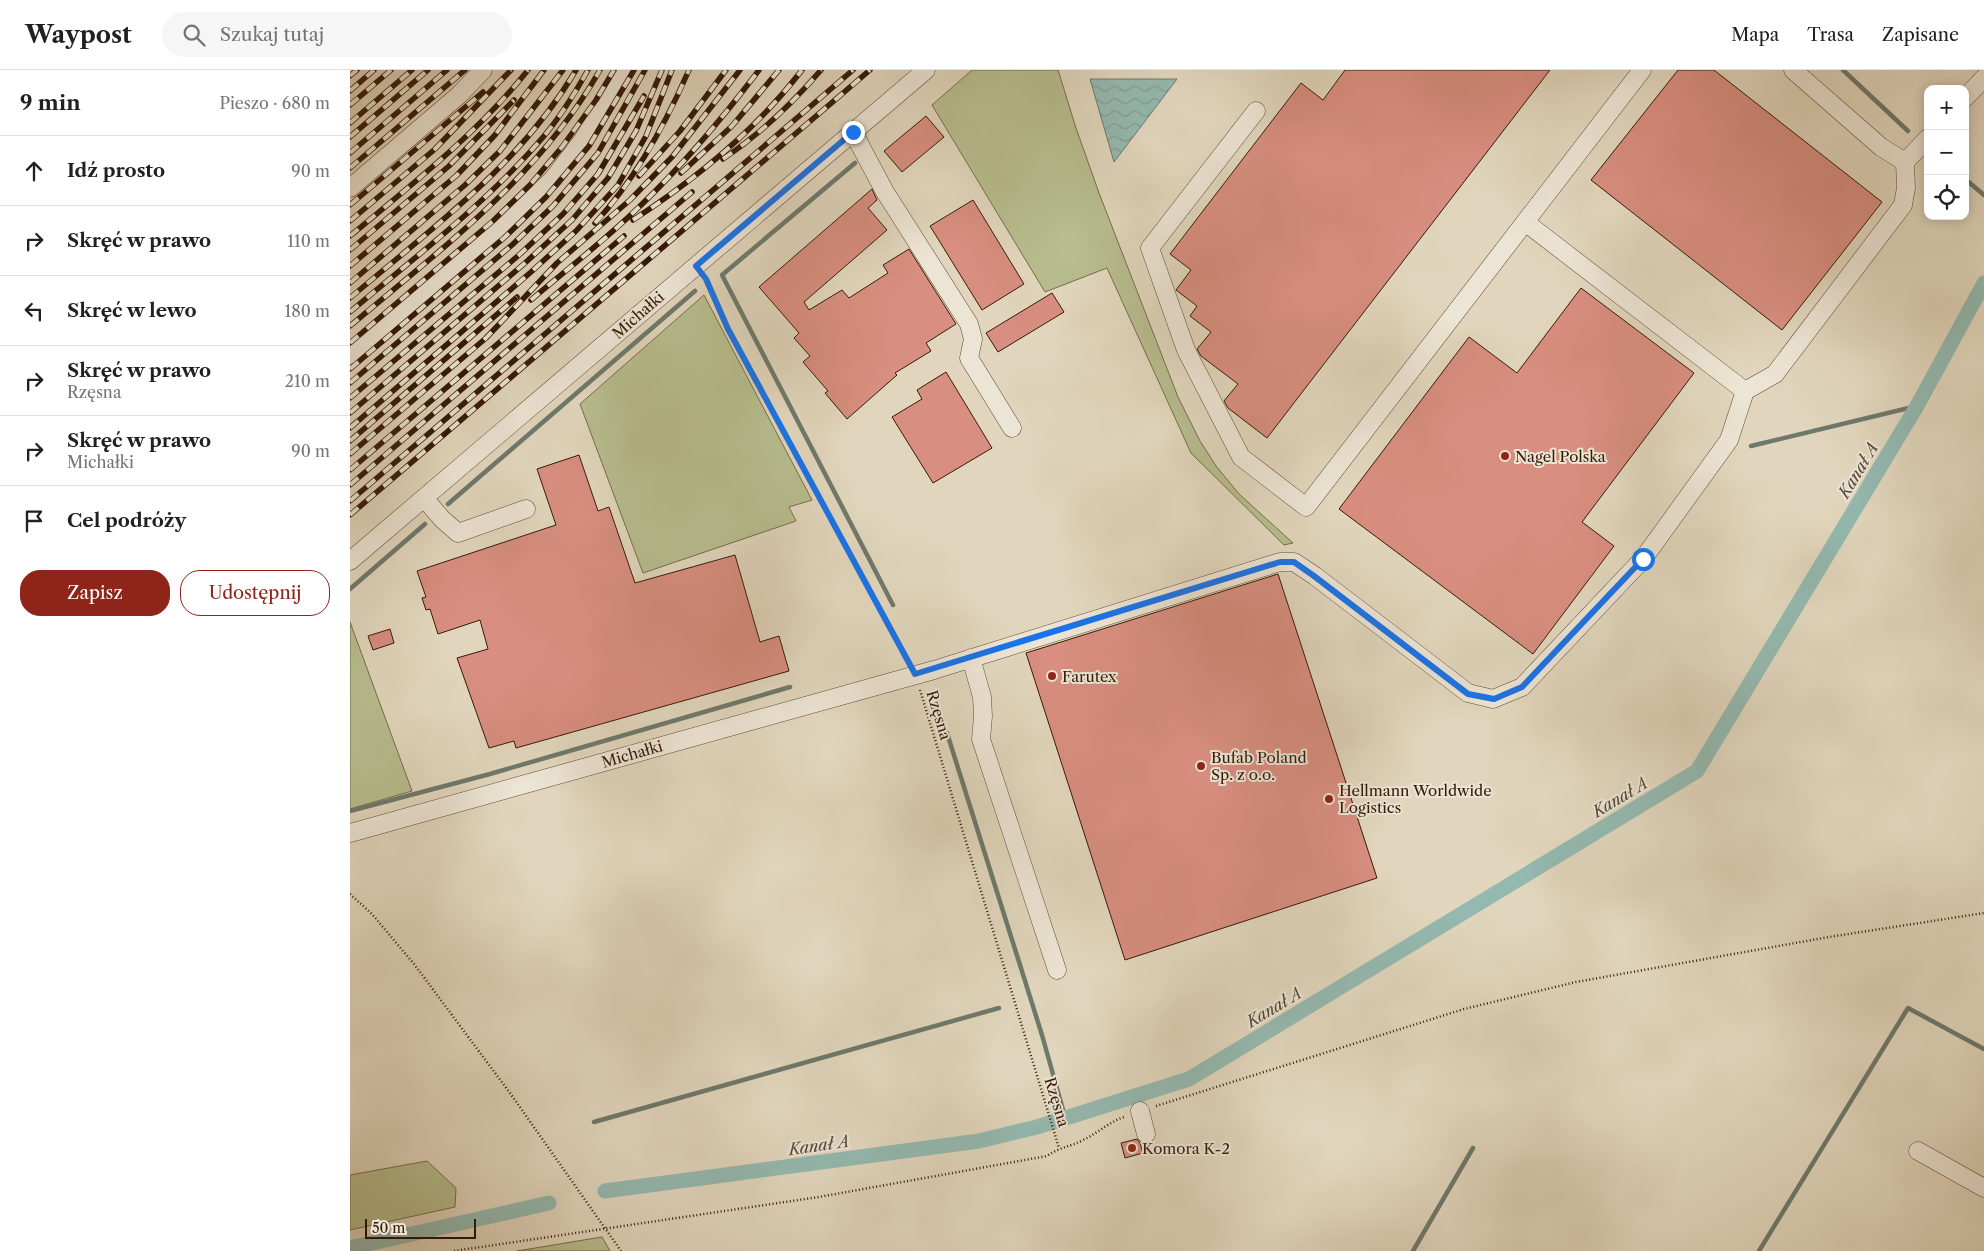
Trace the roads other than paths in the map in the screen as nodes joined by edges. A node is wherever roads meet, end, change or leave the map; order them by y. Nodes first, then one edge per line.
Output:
1 (483, 70) edge
2 (625, 70) edge
3 (926, 70) edge
4 (1642, 70) edge
5 (1793, 70) edge
6 (1984, 78) edge
7 (1969, 94) edge
8 (1256, 111) dead end
9 (853, 132) junction
10 (1924, 142) edge
11 (1905, 162) junction
12 (350, 188) edge
13 (1525, 222) junction
14 (350, 355) edge
15 (1745, 391) junction
16 (1012, 428) dead end
17 (424, 498) junction
18 (526, 510) dead end
19 (350, 561) edge
20 (971, 658) junction
21 (350, 833) edge
22 (1056, 970) dead end
23 (1140, 1111) road end
24 (1146, 1134) dead end
25 (1918, 1151) dead end
26 (1984, 1188) edge

1 - 12 street
2 - 14 street
3 - 9 street, Michałki
4 - 13 street
5 - 11 street
6 - 7 street
8 - 13 street
9 - 16 street
9 - 17 street, Michałki
10 - 11 street
11 - 15 street
13 - 15 street
15 - 20 street, Michałki
17 - 18 street
17 - 19 street, Michałki
20 - 21 street, Michałki
20 - 22 street
23 - 24 street
25 - 26 street

